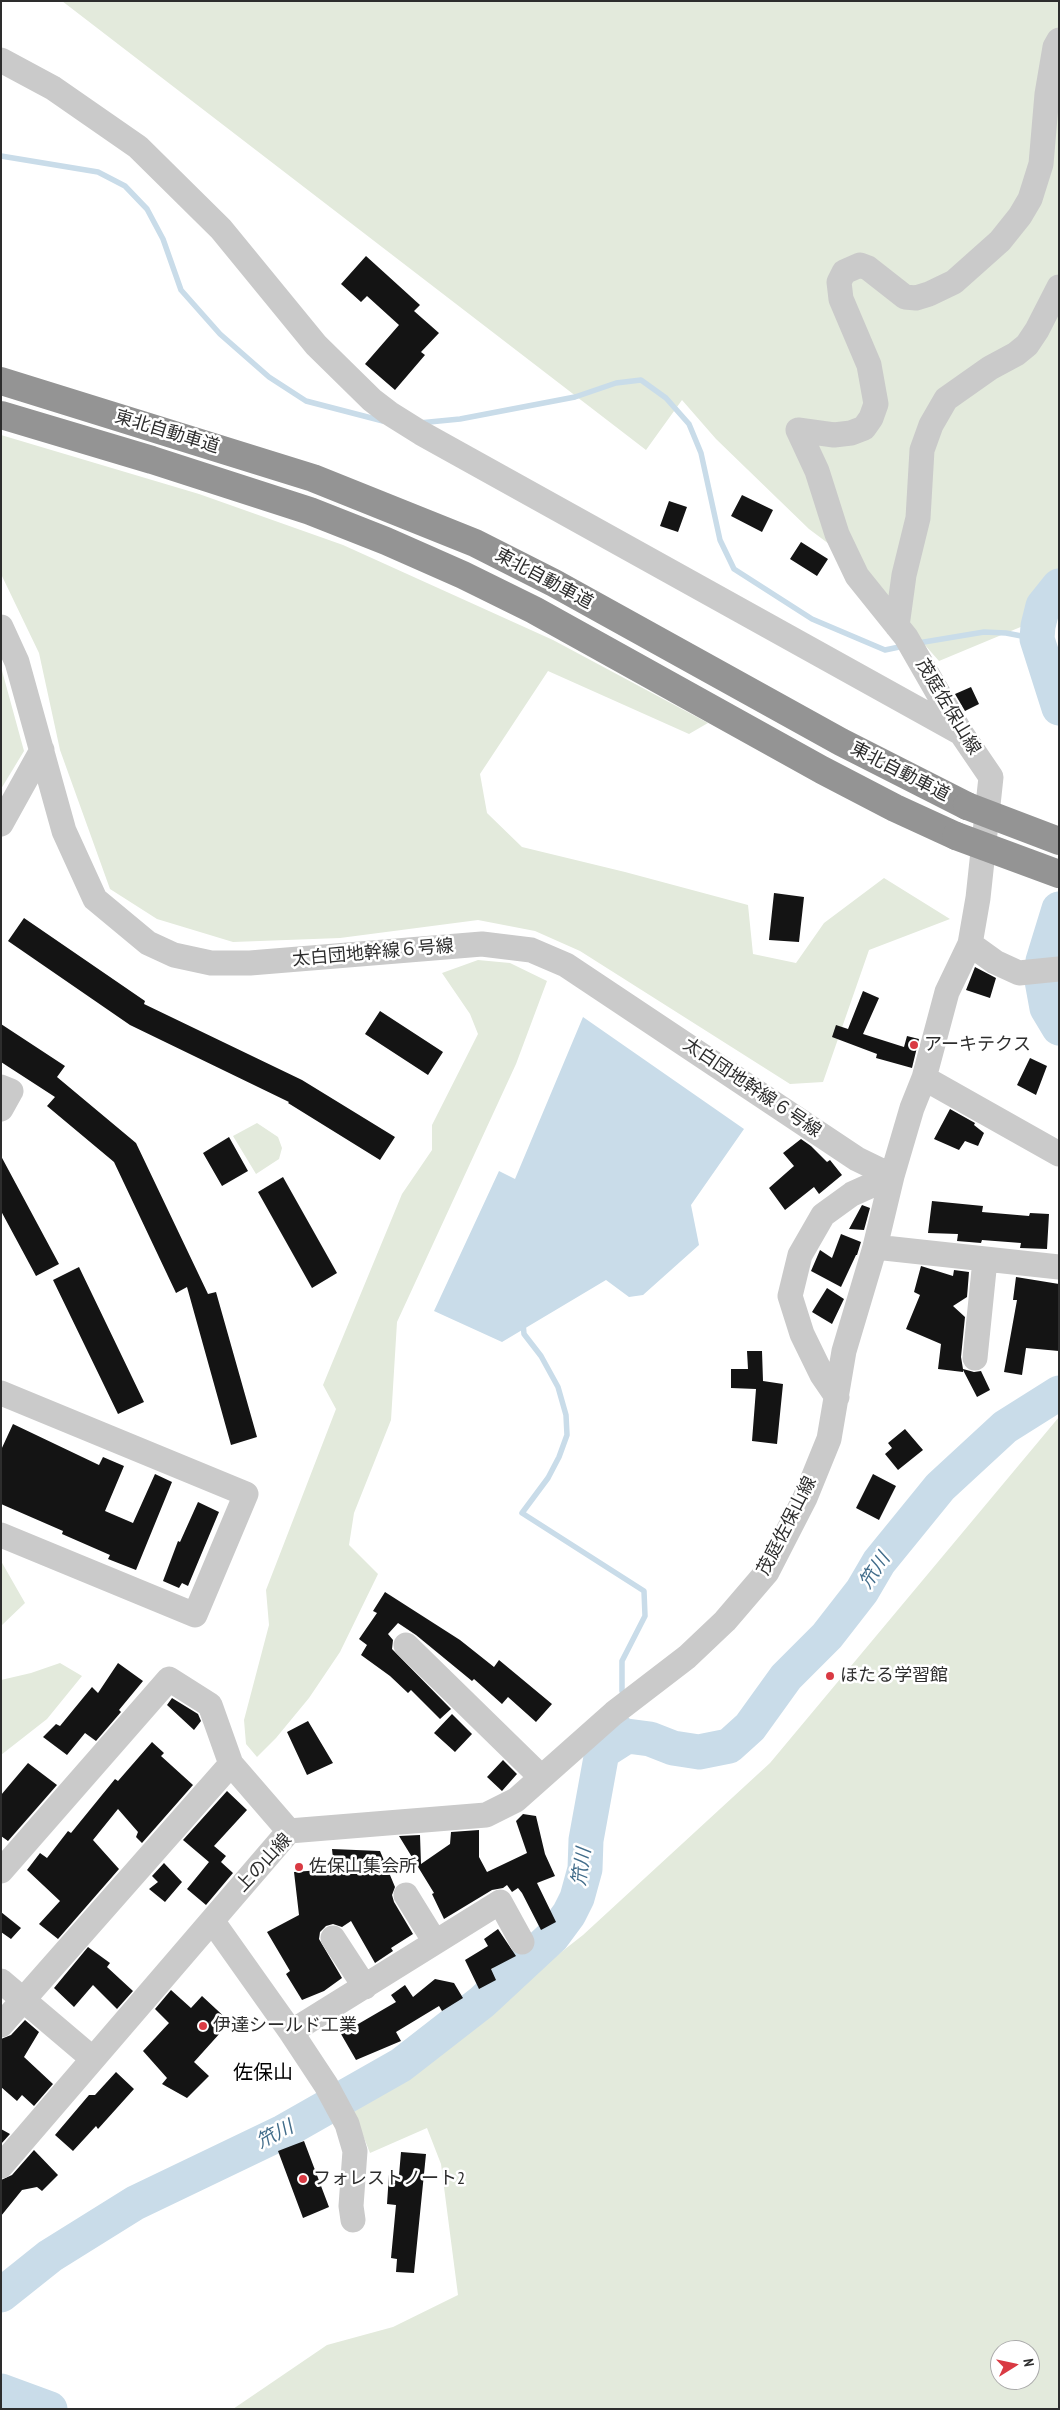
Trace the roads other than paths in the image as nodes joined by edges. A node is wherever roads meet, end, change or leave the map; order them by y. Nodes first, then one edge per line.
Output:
1 (1059, 40) edge
2 (1, 60) edge
3 (1059, 287) edge
4 (1, 381) edge
5 (1, 415) edge
6 (1, 628) edge
7 (906, 639) junction
8 (961, 732) junction
9 (42, 750) junction
10 (1, 824) edge
11 (1059, 841) edge
12 (1059, 874) edge
13 (970, 944) junction
14 (1059, 969) edge
15 (924, 1078) junction
16 (1, 1087) edge
17 (1, 1109) edge
18 (1059, 1154) edge
19 (892, 1176) junction
20 (875, 1247) junction
21 (985, 1260) junction
22 (1059, 1267) edge
23 (975, 1358) dead end
24 (1, 1393) edge
25 (837, 1398) junction
26 (1, 1535) edge
27 (406, 1646) dead end
28 (614, 1713) joint
29 (230, 1764) junction
30 (541, 1777) junction
31 (289, 1831) junction
32 (1, 1871) edge
33 (406, 1895) dead end
34 (213, 1922) junction
35 (333, 1938) dead end
36 (435, 1942) junction
37 (522, 1942) dead end
38 (1, 1981) edge
39 (365, 1987) junction
40 (23, 1999) junction
41 (1, 2025) edge
42 (291, 2032) junction
43 (93, 2059) junction
44 (1, 2166) edge
45 (353, 2220) dead end

1 - 7 street, 茂庭佐保山線
2 - 8 street
3 - 7 street
4 - 11 highway, 東北自動車道, bridge
5 - 12 highway, 東北自動車道, bridge
6 - 9 street, 太白団地幹線６号線
7 - 8 street, 茂庭佐保山線
8 - 13 street, 茂庭佐保山線
9 - 10 street
9 - 19 street, 太白団地幹線６号線
13 - 14 street
13 - 15 street, 茂庭佐保山線
15 - 18 street
15 - 19 street, 茂庭佐保山線
16 - 17 street
19 - 20 street, 茂庭佐保山線
19 - 25 street
20 - 21 street
20 - 25 street, 茂庭佐保山線
21 - 22 street
21 - 23 street
24 - 26 street
25 - 28 street, 茂庭佐保山線
27 - 30 street
28 - 30 street, 上の山線
29 - 31 street
29 - 32 street
29 - 40 street
30 - 31 street, 上の山線
31 - 34 street, 上の山線
33 - 36 street
34 - 42 street
34 - 43 street, 上の山線
35 - 39 street
36 - 37 street
36 - 39 street
38 - 40 street
39 - 42 street
40 - 41 street
40 - 43 street
42 - 45 street
43 - 44 street, 上の山線

